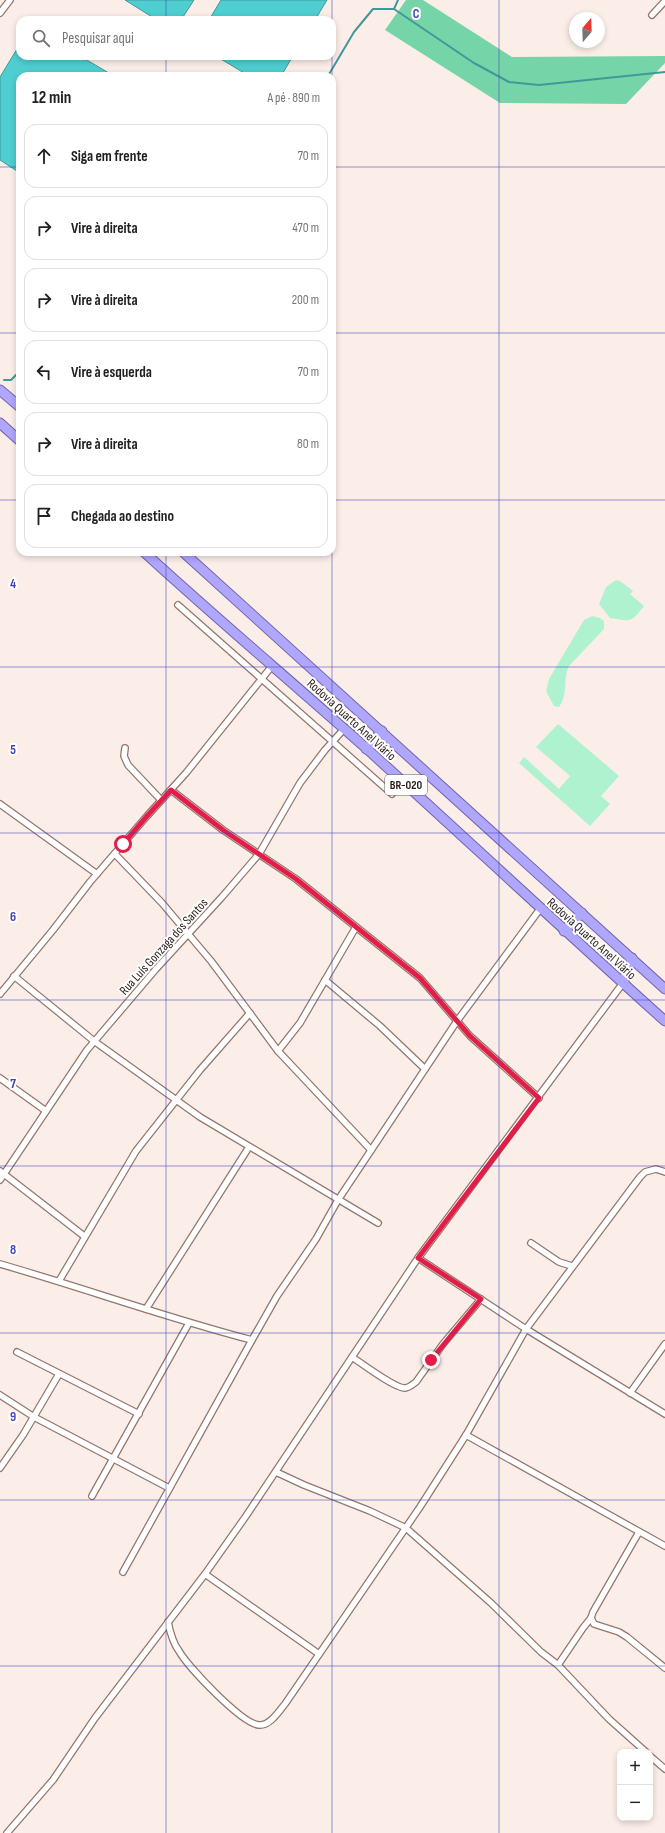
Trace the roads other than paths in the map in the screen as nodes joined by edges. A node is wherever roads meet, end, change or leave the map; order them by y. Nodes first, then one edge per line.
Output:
1 (10, 0) edge
2 (665, 1) edge
3 (0, 13) edge
4 (652, 15) dead end
5 (0, 390) edge
6 (16, 404) edge
7 (0, 423) edge
8 (16, 437) edge
9 (148, 556) edge
10 (187, 556) edge
11 (178, 605) dead end
12 (272, 666) junction
13 (262, 679) junction
14 (344, 729) junction
15 (382, 731) junction
16 (333, 741) junction
17 (126, 748) dead end
18 (366, 749) junction
19 (171, 790) junction
20 (392, 794) dead end
21 (161, 800) junction
22 (0, 804) edge
23 (115, 854) junction
24 (259, 854) junction
25 (97, 874) junction
26 (540, 909) junction
27 (582, 913) junction
28 (356, 927) junction
29 (564, 931) junction
30 (188, 934) junction
31 (632, 958) junction
32 (14, 976) junction
33 (325, 980) junction
34 (623, 983) junction
35 (665, 989) edge
36 (0, 994) edge
37 (250, 1013) junction
38 (457, 1021) junction
39 (665, 1021) edge
40 (94, 1040) junction
41 (278, 1051) junction
42 (425, 1069) junction
43 (0, 1078) edge
44 (539, 1098) junction
45 (176, 1100) junction
46 (46, 1111) junction
47 (250, 1147) junction
48 (371, 1150) junction
49 (2, 1172) edge
50 (665, 1172) edge
51 (0, 1180) edge
52 (338, 1200) junction
53 (378, 1223) dead end
54 (84, 1236) junction
55 (531, 1243) dead end
56 (418, 1258) junction
57 (0, 1264) edge
58 (572, 1266) junction
59 (59, 1281) junction
60 (481, 1299) junction
61 (146, 1309) junction
62 (189, 1322) junction
63 (526, 1328) junction
64 (252, 1340) junction
65 (665, 1344) edge
66 (17, 1352) dead end
67 (352, 1357) junction
68 (59, 1374) junction
69 (630, 1393) junction
70 (0, 1395) edge
71 (139, 1414) junction
72 (665, 1414) edge
73 (34, 1417) junction
74 (466, 1435) junction
75 (113, 1458) junction
76 (0, 1468) edge
77 (276, 1472) junction
78 (169, 1488) junction
79 (92, 1496) dead end
80 (406, 1528) junction
81 (639, 1532) junction
82 (665, 1546) edge
83 (123, 1572) dead end
84 (205, 1574) junction
85 (591, 1618) junction
86 (168, 1622) junction
87 (319, 1654) junction
88 (558, 1665) junction
89 (665, 1668) edge
90 (643, 1749) edge
91 (653, 1759) edge
92 (665, 1769) edge
93 (7, 1833) edge

1 - 3 street
2 - 4 street
5 - 6 highway
7 - 8 highway
9 - 12 highway, Rodovia Quarto Anel Viário / BR-020
10 - 15 highway, Rodovia Quarto Anel Viário / BR-020
11 - 13 street
12 - 13 street
12 - 14 highway, Rodovia Quarto Anel Viário / BR-020
13 - 16 street
13 - 19 street
14 - 16 street, Rua Luís Gonzaga dos Santos
14 - 18 highway, Rodovia Quarto Anel Viário / BR-020
15 - 18 highway
15 - 27 highway, Rodovia Quarto Anel Viário / BR-020
16 - 20 street
16 - 24 street, Rua Luís Gonzaga dos Santos
17 - 21 street
18 - 26 highway, Rodovia Quarto Anel Viário / BR-020
19 - 21 street
19 - 24 street
21 - 23 street
22 - 25 street
23 - 25 street
23 - 30 street
24 - 28 street
24 - 30 street, Rua Luís Gonzaga dos Santos
25 - 32 street
26 - 29 highway, Rodovia Quarto Anel Viário / BR-020
26 - 38 street
27 - 29 highway
27 - 31 highway, Rodovia Quarto Anel Viário / BR-020
28 - 33 street
28 - 38 street
29 - 34 highway, Rodovia Quarto Anel Viário / BR-020
30 - 37 street
30 - 40 street, Rua Luís Gonzaga dos Santos
31 - 34 highway
31 - 35 highway, Rodovia Quarto Anel Viário / BR-020
32 - 36 street
32 - 40 street
33 - 41 street
33 - 42 street
34 - 39 highway, Rodovia Quarto Anel Viário / BR-020
34 - 44 street
37 - 41 street
37 - 45 street
38 - 42 street
38 - 44 street
40 - 45 street
40 - 46 street, Rua Luís Gonzaga dos Santos
41 - 48 street
42 - 48 street
43 - 46 street
44 - 56 street
45 - 47 street
45 - 54 street
46 - 49 street, Rua Luís Gonzaga dos Santos
47 - 52 street
47 - 61 street
48 - 52 street
49 - 51 street, Rua Luís Gonzaga dos Santos
49 - 54 street
50 - 58 street
52 - 53 street
52 - 64 street
54 - 59 street
55 - 58 street
56 - 60 street
56 - 67 street
57 - 59 street
58 - 63 street
59 - 61 street
60 - 63 street
60 - 67 street
61 - 62 street
62 - 64 street
62 - 71 street
63 - 69 street
63 - 74 street
64 - 78 street
65 - 69 street
66 - 68 street
67 - 77 street
68 - 71 street
68 - 73 street
69 - 72 street
70 - 73 street
71 - 75 street
73 - 75 street
73 - 76 street
74 - 80 street
74 - 81 street
75 - 78 street
75 - 79 street
77 - 80 street
77 - 84 street
78 - 83 street
80 - 87 street
80 - 88 street
81 - 82 street
81 - 85 street
84 - 86 street
84 - 87 street
85 - 88 street
85 - 89 street
86 - 87 street
86 - 93 street
88 - 90 street
91 - 92 street

